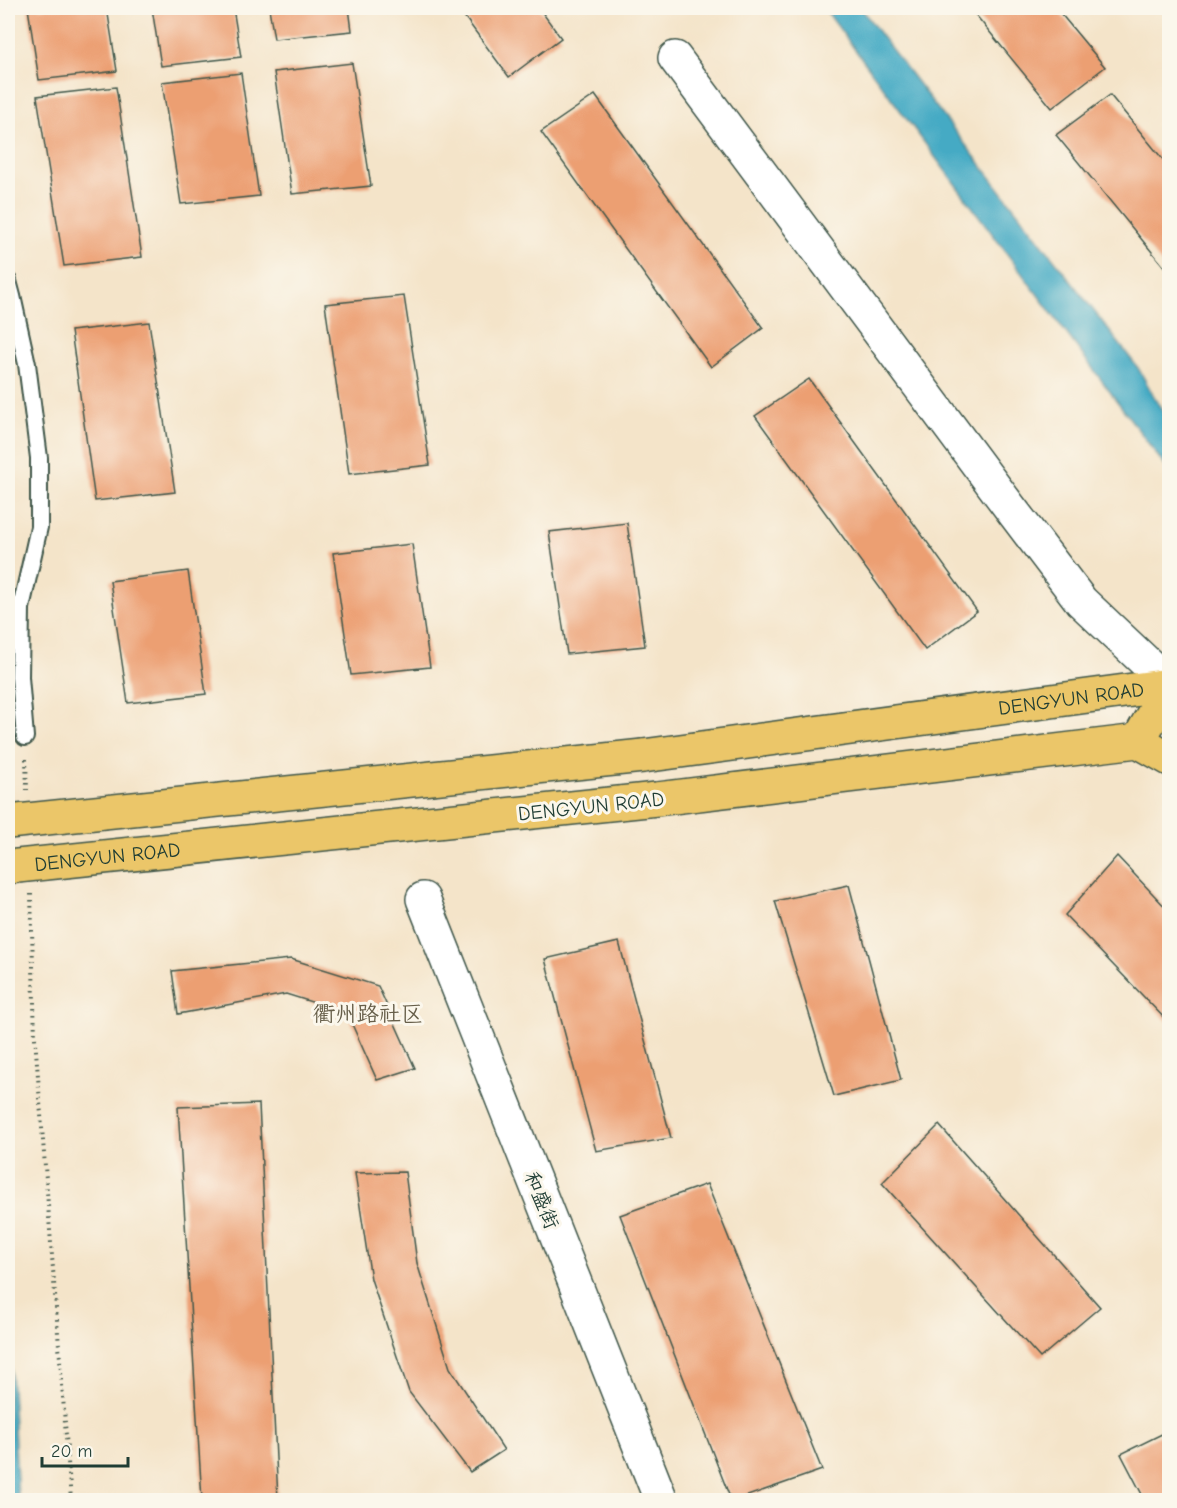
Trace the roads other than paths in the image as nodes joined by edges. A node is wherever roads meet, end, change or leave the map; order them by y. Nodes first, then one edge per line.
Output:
1 (675, 58) dead end
2 (8, 281) edge
3 (1170, 685) edge
4 (25, 737) road end
5 (1138, 741) junction
6 (1170, 759) edge
7 (8, 822) edge
8 (8, 867) edge
9 (423, 899) dead end
10 (661, 1500) edge

1 - 3 street
2 - 4 lane
3 - 5 main road
3 - 7 main road, DENGYUN ROAD, bridge
5 - 6 main road
5 - 8 main road, DENGYUN ROAD, bridge
9 - 10 street, 和盛街

